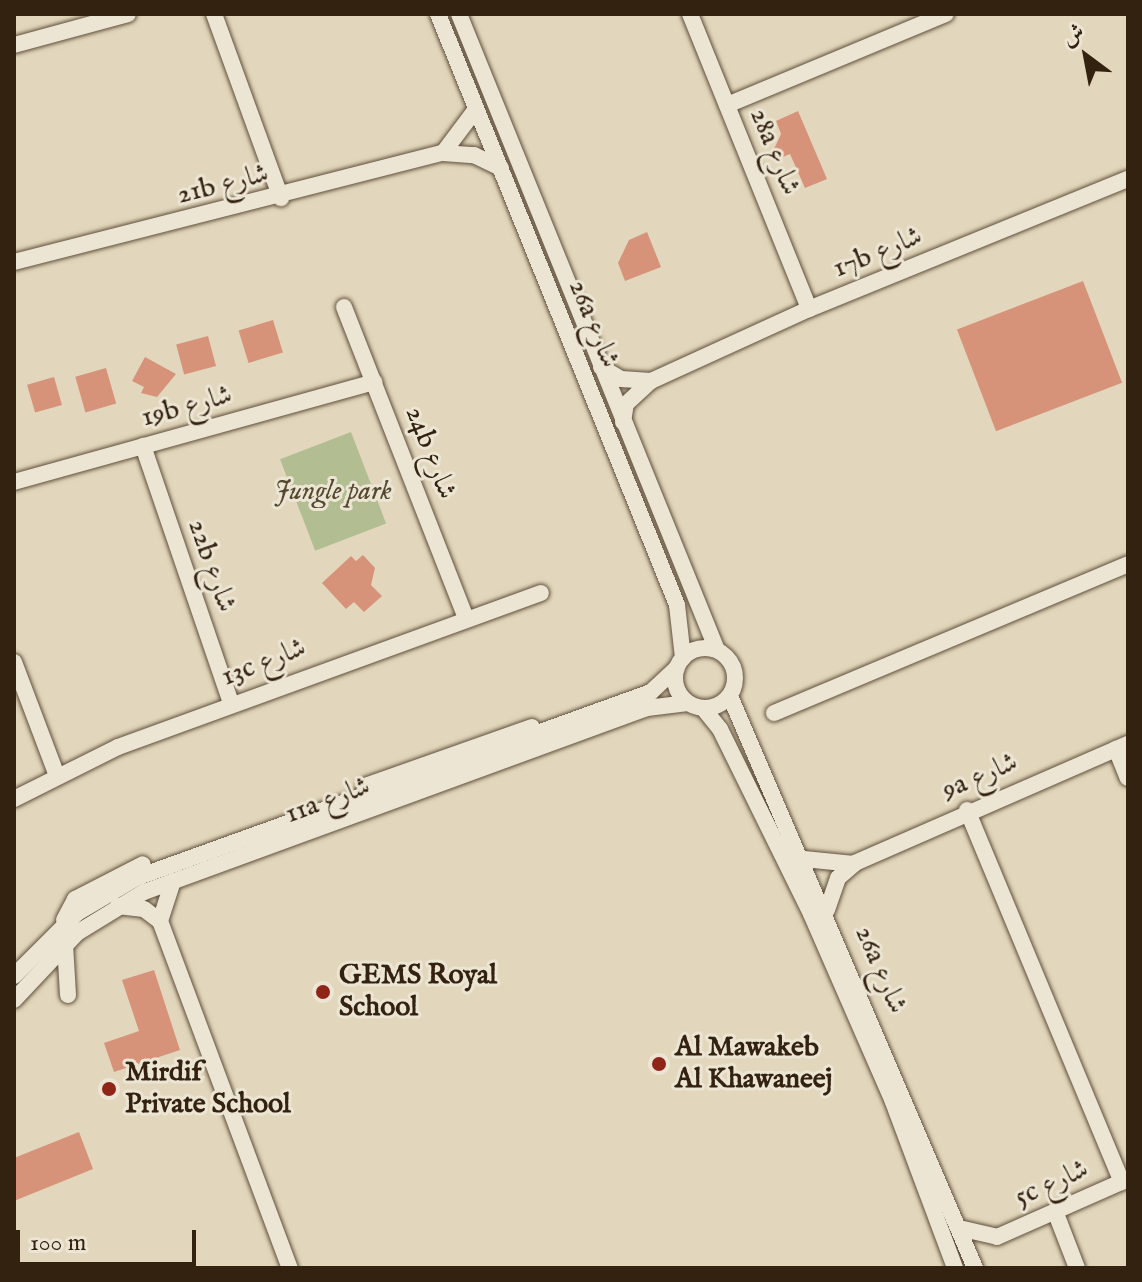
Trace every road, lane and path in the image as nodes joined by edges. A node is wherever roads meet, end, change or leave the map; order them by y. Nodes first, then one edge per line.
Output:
1 (128, 14) edge
2 (214, 14) edge
3 (438, 14) edge
4 (459, 14) edge
5 (690, 14) edge
6 (946, 14) edge
7 (914, 20) edge
8 (14, 45) edge
9 (727, 105) junction
10 (476, 109) junction
11 (443, 153) junction
12 (501, 168) junction
13 (1128, 179) edge
14 (281, 198) junction
15 (14, 262) edge
16 (344, 307) dead end
17 (809, 309) junction
18 (601, 367) junction
19 (651, 381) junction
20 (374, 382) junction
21 (623, 422) junction
22 (143, 446) junction
23 (14, 482) edge
24 (1128, 564) edge
25 (541, 593) dead end
26 (466, 618) junction
27 (717, 650) junction
28 (14, 662) edge
29 (680, 663) junction
30 (730, 696) junction
31 (231, 703) junction
32 (695, 706) junction
33 (774, 713) dead end
34 (1122, 747) edge
35 (56, 773) junction
36 (1128, 778) edge
37 (14, 799) edge
38 (967, 810) junction
39 (804, 859) junction
40 (855, 863) junction
41 (173, 881) junction
42 (118, 906) junction
43 (827, 910) junction
44 (160, 921) junction
45 (65, 944) junction
46 (21, 961) edge
47 (14, 976) edge
48 (68, 995) dead end
49 (14, 1000) edge
50 (1125, 1180) edge
51 (1055, 1211) junction
52 (959, 1228) junction
53 (997, 1237) junction
54 (290, 1268) edge
55 (955, 1268) edge
56 (976, 1268) edge
57 (1077, 1268) edge

1 - 8 street
2 - 14 street
3 - 10 street, 26a شارع
4 - 18 street, 26a شارع
5 - 9 street, 28a شارع
6 - 7 street
7 - 9 street
9 - 17 street, 28a شارع
10 - 11 street
10 - 12 street, 26a شارع
11 - 12 street, 21b شارع
11 - 14 street, 21b شارع
12 - 29 street, 26a شارع
13 - 17 street, 17b شارع
14 - 15 street, 21b شارع
16 - 20 street, 24b شارع
17 - 19 street, 17b شارع
18 - 19 street
18 - 21 street, 26a شارع
19 - 21 street, 17b شارع
20 - 22 street, 19b شارع
20 - 26 street, 24b شارع
21 - 27 street, 26a شارع
22 - 23 street, 19b شارع
22 - 31 street, 22b شارع
24 - 33 street
25 - 26 street, 13c شارع
26 - 31 street, 13c شارع
27 - 29 street
27 - 30 street
28 - 35 street
29 - 32 street
29 - 46 street, 11a شارع
30 - 32 street
30 - 39 street, 26a شارع
31 - 35 street, 13c شارع
32 - 41 street, 11a شارع
32 - 55 street, 26a شارع
34 - 36 street
34 - 38 street, 9a شارع
35 - 37 street, 13c شارع
38 - 40 street, 9a شارع
38 - 50 street
39 - 40 street, 9a شارع
39 - 43 street, 26a شارع
40 - 43 street, 9a شارع
41 - 42 street, 11a شارع
41 - 44 street
42 - 44 street
42 - 45 street, 11a شارع
43 - 52 street, 26a شارع
44 - 54 street
45 - 48 street
45 - 49 street, 11a شارع
46 - 47 street, 11a شارع
50 - 51 street, 5c شارع
51 - 53 street, 5c شارع
51 - 57 street
52 - 53 street, 5c شارع
52 - 56 street, 26a شارع
53 - 56 street, 5c شارع

